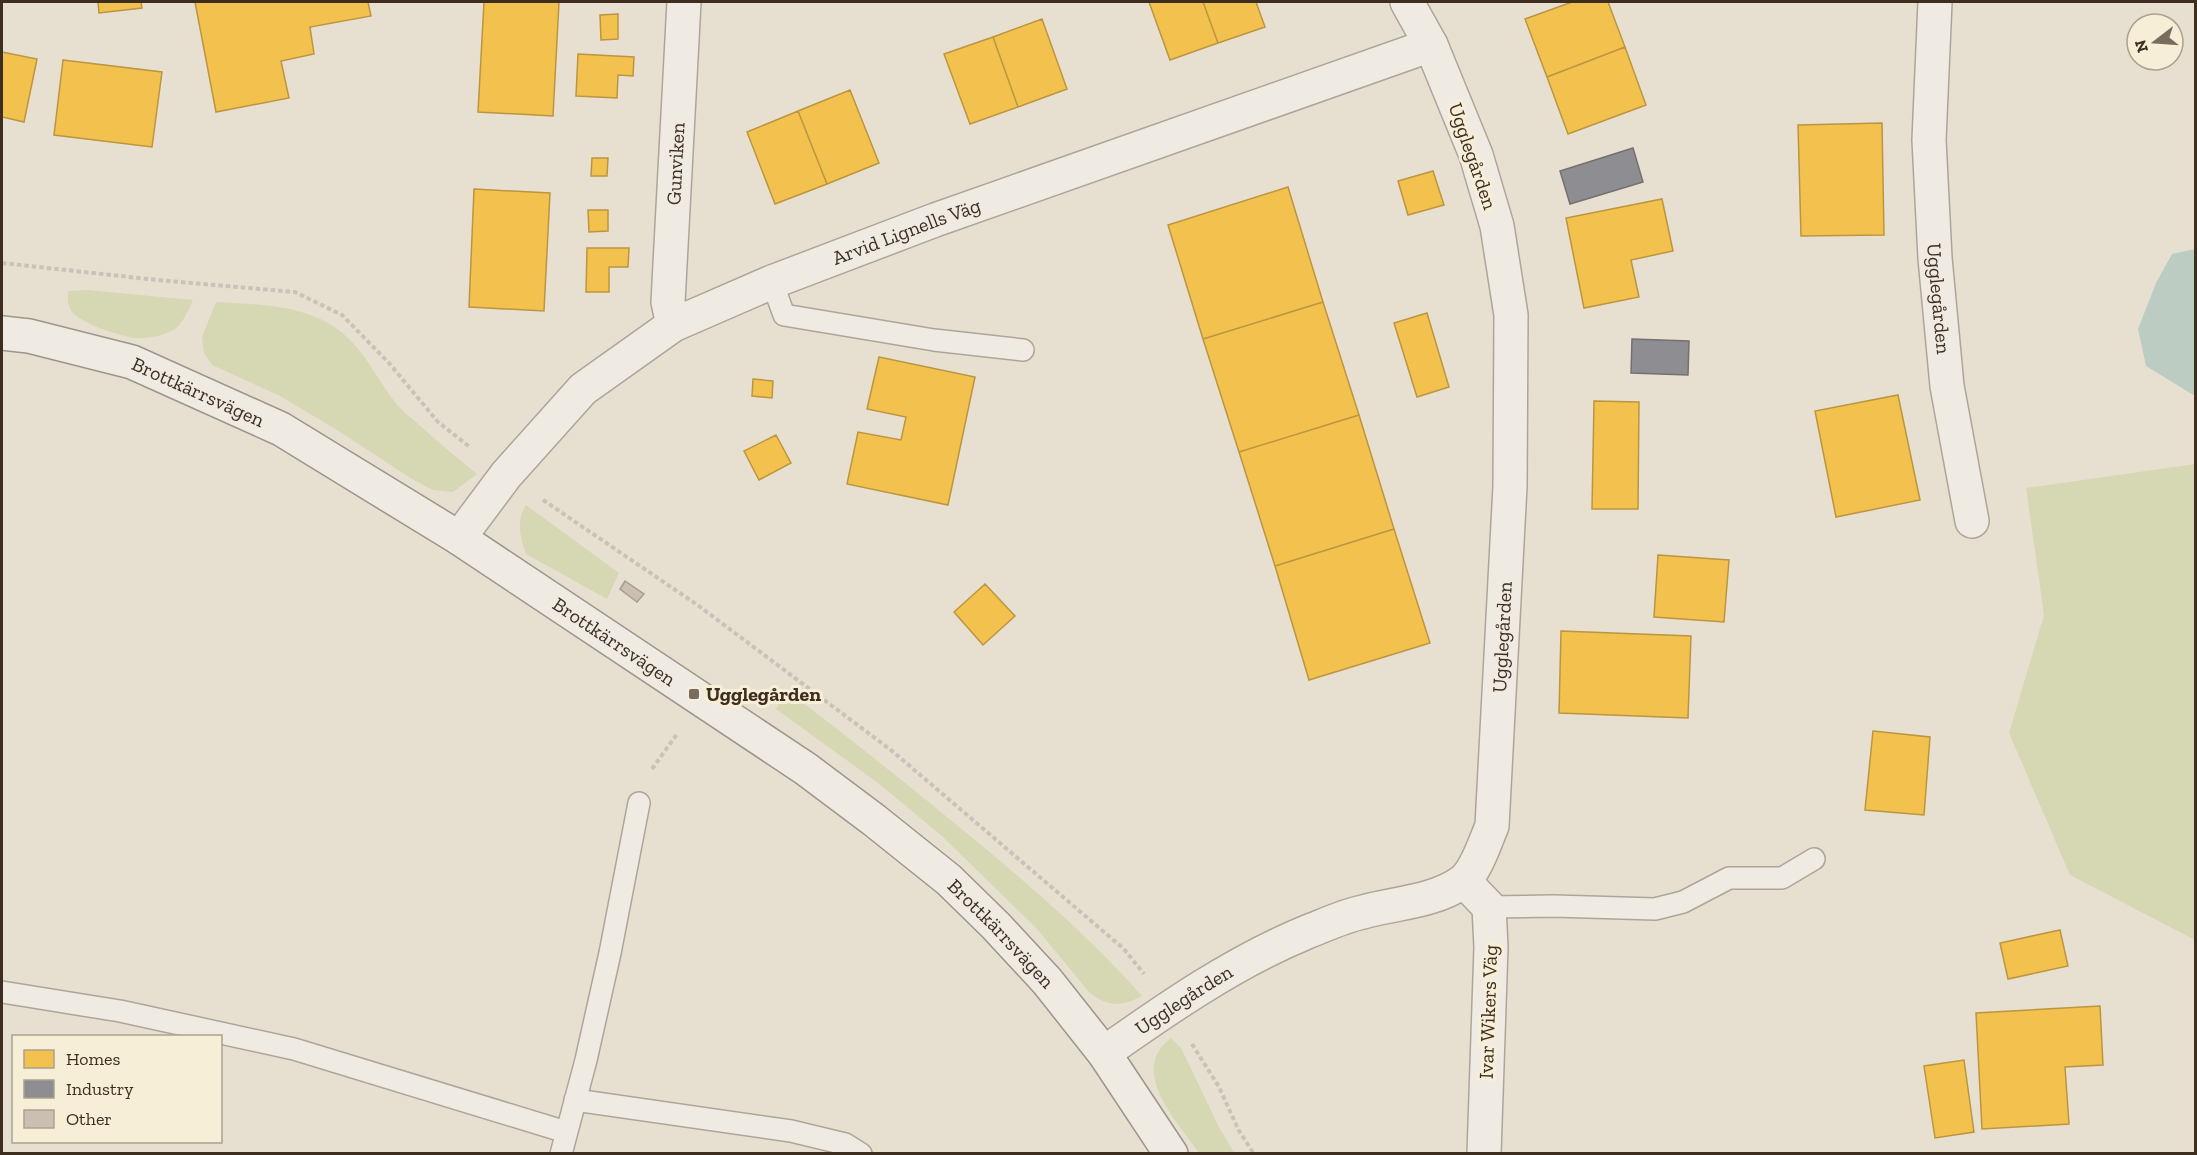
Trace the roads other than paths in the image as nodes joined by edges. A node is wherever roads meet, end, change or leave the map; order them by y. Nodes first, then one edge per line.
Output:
1 (684, 2) edge
2 (1407, 2) edge
3 (1935, 2) edge
4 (1431, 45) junction
5 (772, 282) junction
6 (673, 325) junction
7 (2, 333) edge
8 (1023, 350) dead end
9 (1972, 522) dead end
10 (459, 538) junction
11 (639, 803) dead end
12 (1814, 859) dead end
13 (1464, 881) junction
14 (1489, 907) junction
15 (2, 992) edge
16 (1104, 1053) junction
17 (575, 1101) junction
18 (566, 1132) junction
19 (561, 1154) edge
20 (861, 1154) edge
21 (1171, 1154) edge
22 (1484, 1154) edge

1 - 6 street, Gunviken
2 - 4 street, Ugglegården
3 - 9 street, Ugglegården
4 - 5 street, Arvid Lignells Väg
4 - 13 street, Ugglegården
5 - 6 street, Arvid Lignells Väg
5 - 8 lane
6 - 10 street, Arvid Lignells Väg
7 - 10 street, Brottkärrsvägen
10 - 16 street, Brottkärrsvägen
11 - 17 lane
12 - 14 lane
13 - 14 street
13 - 16 street, Ugglegården
14 - 22 street, Ivar Wikers Väg
15 - 18 lane
16 - 21 street, Brottkärrsvägen
17 - 18 lane
17 - 20 lane
18 - 19 lane

